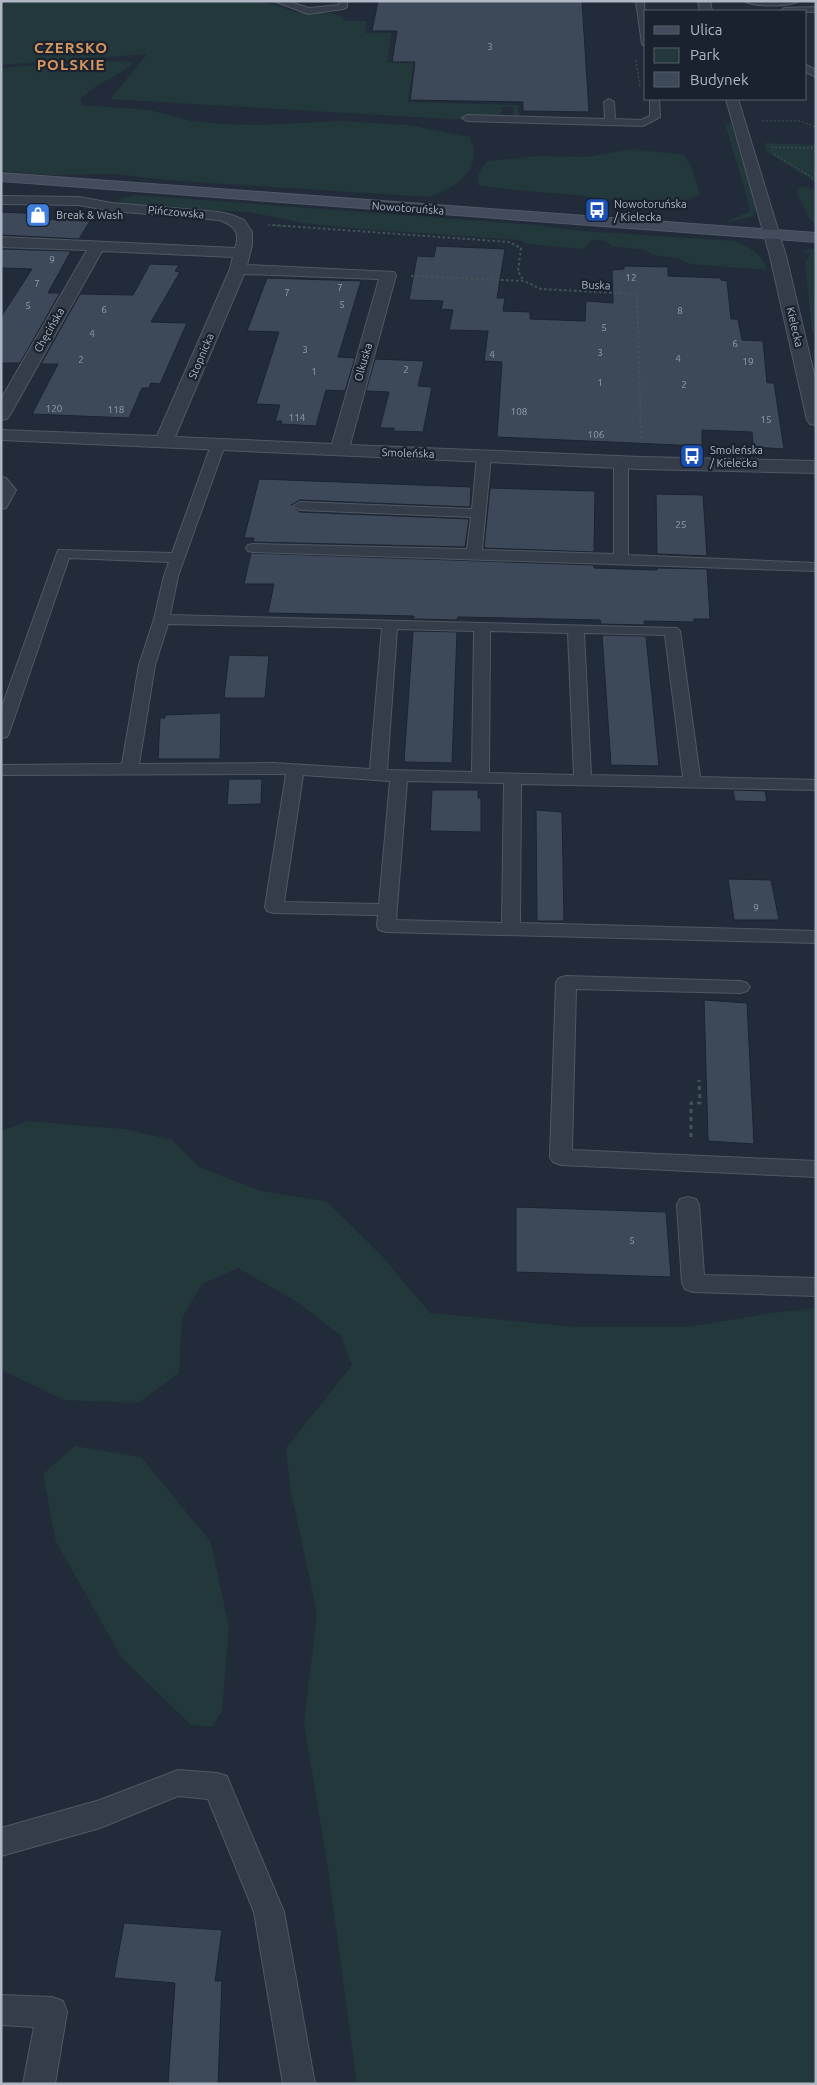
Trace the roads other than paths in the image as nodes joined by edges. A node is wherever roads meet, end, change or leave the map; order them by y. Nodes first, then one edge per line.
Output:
1 (278, 1) edge
2 (343, 1) edge
3 (640, 1) edge
4 (748, 1) edge
5 (795, 1) edge
6 (816, 9) edge
7 (800, 10) edge
8 (644, 30) edge
9 (654, 100) edge
10 (732, 100) edge
11 (609, 102) dead end
12 (506, 108) dead end
13 (467, 118) dead end
14 (505, 120) junction
15 (610, 122) junction
16 (1, 177) edge
17 (95, 184) junction
18 (1, 200) edge
19 (79, 201) junction
20 (772, 235) junction
21 (816, 238) edge
22 (1, 242) edge
23 (97, 246) junction
24 (239, 261) junction
25 (812, 380) edge
26 (1, 415) edge
27 (816, 420) edge
28 (1, 435) edge
29 (163, 443) junction
30 (218, 445) junction
31 (338, 450) junction
32 (484, 456) junction
33 (621, 462) junction
34 (816, 467) edge
35 (1, 481) edge
36 (1, 505) edge
37 (300, 506) dead end
38 (478, 513) junction
39 (253, 548) dead end
40 (474, 554) junction
41 (177, 558) junction
42 (621, 559) junction
43 (816, 567) edge
44 (162, 619) junction
45 (390, 624) junction
46 (482, 626) junction
47 (576, 628) junction
48 (1, 733) edge
49 (130, 769) junction
50 (1, 770) edge
51 (295, 770) junction
52 (378, 775) junction
53 (399, 776) junction
54 (480, 777) junction
55 (513, 778) junction
56 (583, 780) junction
57 (692, 782) junction
58 (816, 785) edge
59 (387, 910) junction
60 (511, 929) junction
61 (816, 937) edge
62 (740, 987) dead end
63 (816, 1169) edge
64 (688, 1205) dead end
65 (816, 1287) edge
66 (1, 1842) edge
67 (1, 2010) edge
68 (39, 2084) edge
69 (299, 2084) edge

1 - 2 lane
3 - 8 lane
4 - 5 lane
6 - 7 lane
9 - 15 lane
10 - 20 street, Kielecka
11 - 15 lane
12 - 14 lane
13 - 14 lane
14 - 15 lane
16 - 17 main road, Nowotoruńska
17 - 19 street
17 - 20 main road, Nowotoruńska
18 - 19 street, Pińczowska
19 - 24 street, Pińczowska
20 - 21 main road, Nowotoruńska
20 - 25 street, Kielecka
22 - 23 street
23 - 24 street
23 - 26 street, Chęcińska
24 - 29 street, Stopnicka
24 - 31 street, Olkuska
25 - 27 street, Kielecka
28 - 29 street, Smoleńska
29 - 30 street, Smoleńska
30 - 31 street, Smoleńska
30 - 41 lane
31 - 32 street, Smoleńska
32 - 33 street, Smoleńska
32 - 38 lane
33 - 34 street, Smoleńska
33 - 42 lane
35 - 36 lane
37 - 38 lane
38 - 40 lane
39 - 40 lane
40 - 42 lane
41 - 44 lane
41 - 48 lane
42 - 43 lane
44 - 45 lane
44 - 49 lane
45 - 46 lane
45 - 52 lane
46 - 47 lane
46 - 54 lane
47 - 56 lane
47 - 57 lane
49 - 50 lane
49 - 51 lane
51 - 52 lane
51 - 59 lane
52 - 53 lane
53 - 54 lane
53 - 59 lane
54 - 55 lane
55 - 56 lane
55 - 60 lane
56 - 57 lane
57 - 58 lane
59 - 60 lane
60 - 61 lane
62 - 63 lane
64 - 65 lane
66 - 69 lane
67 - 68 lane

